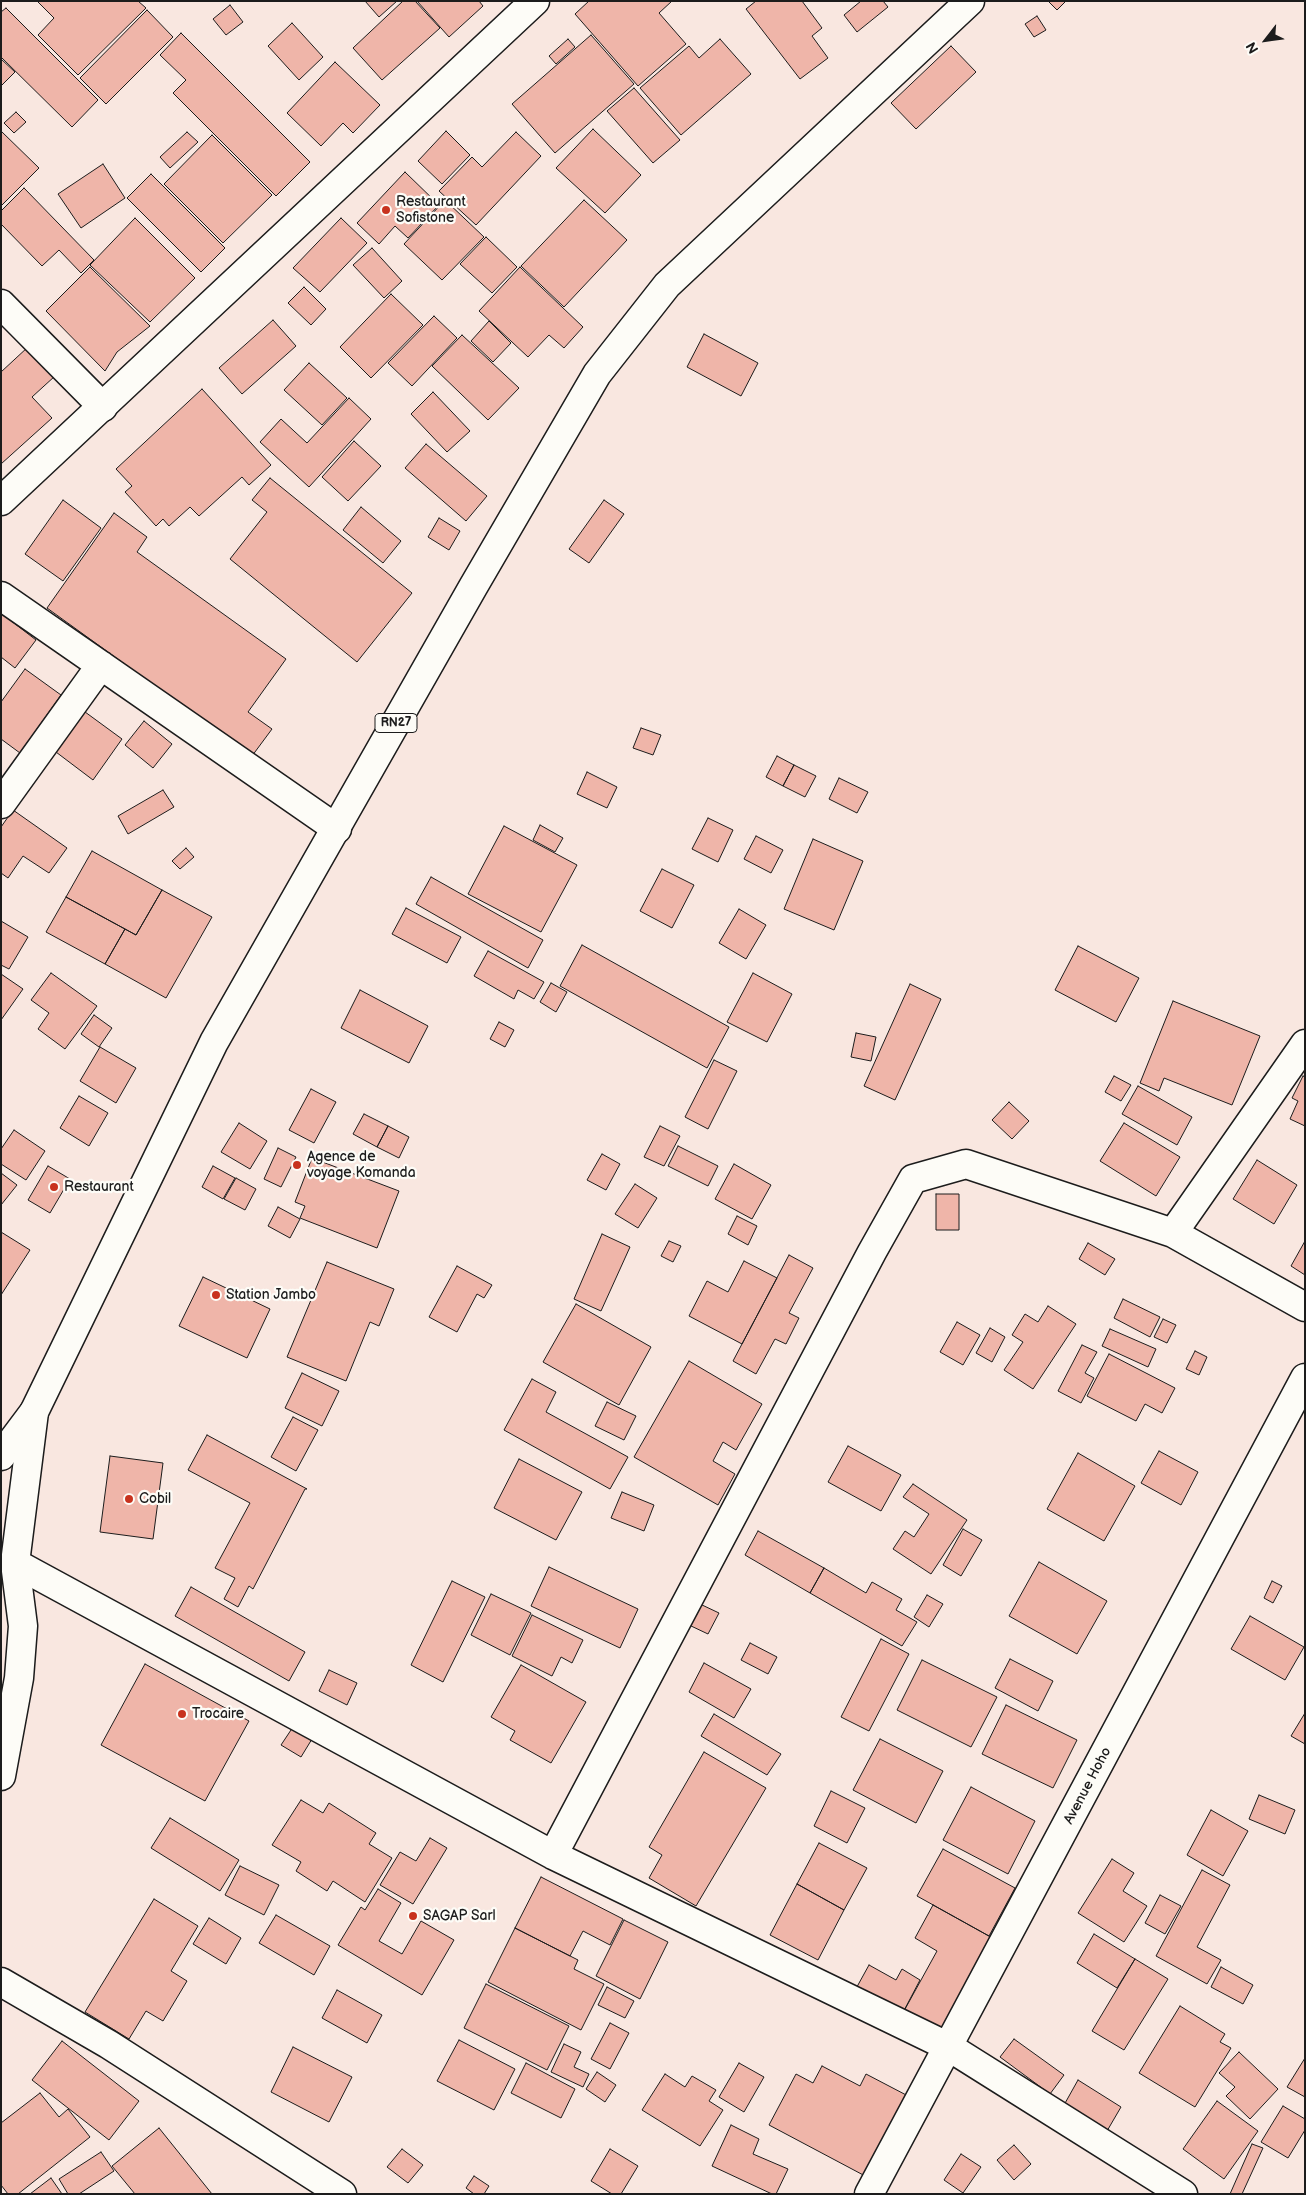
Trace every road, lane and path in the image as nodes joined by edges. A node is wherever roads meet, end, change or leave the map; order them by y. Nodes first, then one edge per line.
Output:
1 (535, 1) edge
2 (970, 1) edge
3 (1, 304) edge
4 (103, 407) junction
5 (1, 501) edge
6 (1, 596) edge
7 (101, 665) junction
8 (1, 804) edge
9 (337, 829) junction
10 (1305, 1044) edge
11 (1173, 1233) junction
12 (1305, 1307) edge
13 (1305, 1378) edge
14 (34, 1412) junction
15 (1, 1456) edge
16 (15, 1562) junction
17 (1, 1593) edge
18 (1, 1776) edge
19 (553, 1855) junction
20 (1, 1982) edge
21 (949, 2047) junction
22 (342, 2194) edge
23 (869, 2194) edge
24 (1183, 2194) edge

1 - 4 street
2 - 9 street, RN27
3 - 4 street
4 - 5 street
6 - 7 street
7 - 8 street
7 - 9 street
9 - 14 street, RN27
10 - 11 street
11 - 12 street
11 - 19 street
13 - 21 street, Avenue Hoho
14 - 15 street
14 - 16 street, RN27
16 - 17 street, RN27
16 - 18 street, RN27
16 - 19 street
19 - 21 street
20 - 22 street
21 - 23 street, Avenue Hoho
21 - 24 street

